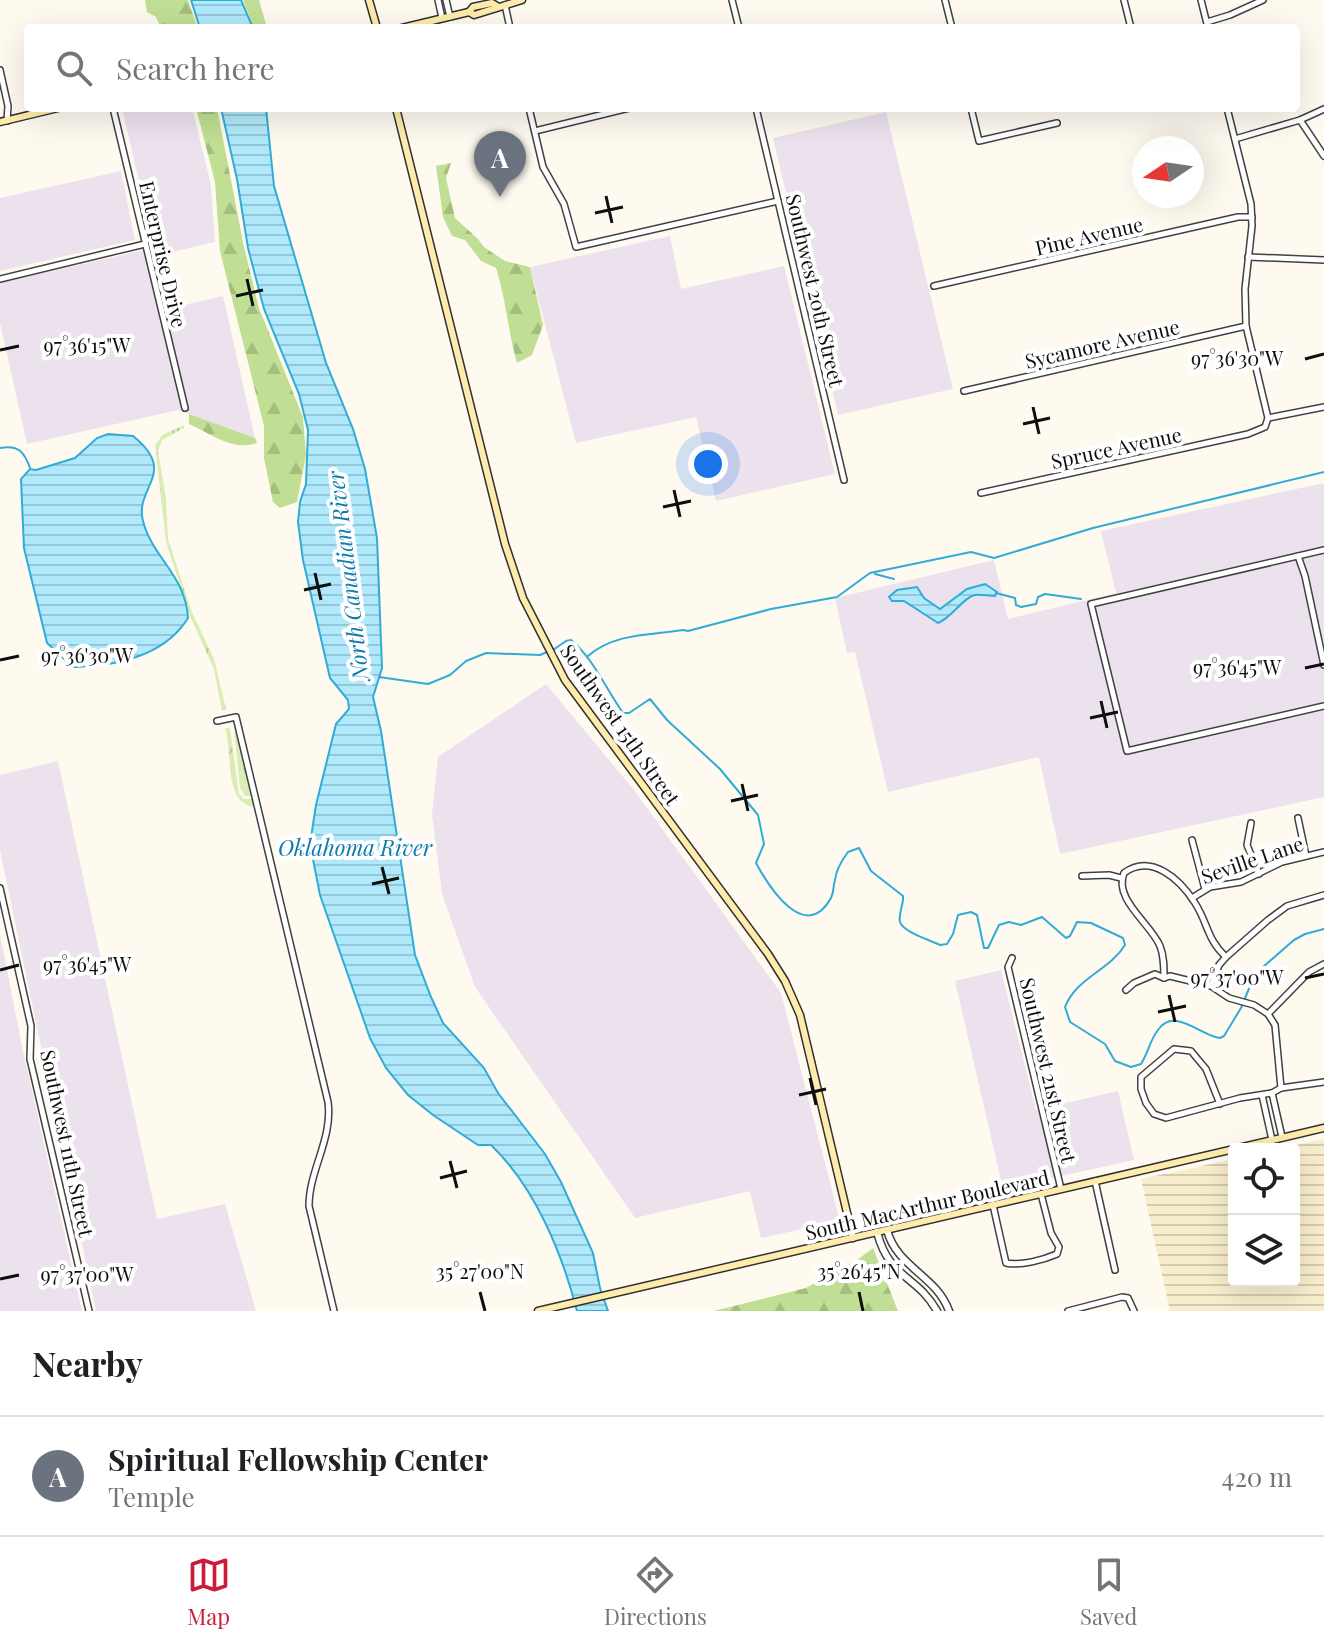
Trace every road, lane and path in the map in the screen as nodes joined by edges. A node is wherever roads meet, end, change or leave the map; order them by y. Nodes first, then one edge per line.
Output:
1 (369, 0) edge
2 (438, 0) edge
3 (446, 0) edge
4 (522, 0) edge
5 (732, 0) edge
6 (945, 0) edge
7 (1124, 0) edge
8 (1201, 0) edge
9 (1263, 0) edge
10 (501, 5) junction
11 (446, 18) junction
12 (376, 24) edge
13 (420, 24) edge
14 (508, 24) edge
15 (738, 24) edge
16 (951, 24) edge
17 (1130, 24) edge
18 (1207, 24) edge
19 (1209, 24) edge
20 (0, 70) edge
21 (1324, 109) edge
22 (41, 112) edge
23 (114, 112) edge
24 (397, 112) edge
25 (530, 112) edge
26 (613, 112) edge
27 (757, 112) edge
28 (972, 112) edge
29 (1228, 112) edge
30 (1300, 120) junction
31 (4, 121) edge
32 (1057, 123) dead end
33 (535, 131) junction
34 (1235, 139) junction
35 (1324, 156) edge
36 (778, 201) junction
37 (1252, 217) junction
38 (145, 244) junction
39 (1248, 257) junction
40 (1324, 260) edge
41 (0, 279) edge
42 (934, 286) dead end
43 (1246, 326) junction
44 (964, 391) dead end
45 (1324, 407) edge
46 (185, 408) dead end
47 (1268, 418) junction
48 (844, 480) dead end
49 (981, 493) dead end
50 (1324, 550) edge
51 (1298, 556) junction
52 (1324, 665) edge
53 (1324, 706) edge
54 (217, 721) dead end
55 (1298, 818) dead end
56 (1251, 823) dead end
57 (1192, 840) dead end
58 (1324, 852) edge
59 (1306, 856) junction
60 (1259, 874) junction
61 (1082, 876) dead end
62 (1121, 878) junction
63 (0, 888) edge
64 (1205, 889) junction
65 (1324, 895) edge
66 (1192, 898) junction
67 (1226, 957) junction
68 (1012, 958) dead end
69 (1324, 965) edge
70 (1164, 978) junction
71 (1211, 986) junction
72 (1126, 990) dead end
73 (1268, 1014) junction
74 (1324, 1082) edge
75 (1281, 1088) junction
76 (1272, 1093) junction
77 (1262, 1095) junction
78 (1220, 1104) junction
79 (1324, 1128) edge
80 (1282, 1137) junction
81 (1272, 1140) junction
82 (1095, 1181) junction
83 (1061, 1189) junction
84 (1041, 1194) junction
85 (993, 1205) junction
86 (887, 1230) junction
87 (877, 1232) junction
88 (853, 1238) junction
89 (913, 1269) junction
90 (1115, 1270) dead end
91 (905, 1277) junction
92 (89, 1311) edge
93 (334, 1311) edge
94 (538, 1311) edge
95 (937, 1311) edge
96 (949, 1311) edge
97 (1068, 1311) edge
98 (1134, 1311) edge

1 - 12 main road
2 - 11 street
3 - 11 street
4 - 10 main road
5 - 15 street
6 - 16 street
7 - 17 street
8 - 18 street
9 - 19 street
10 - 11 main road
10 - 14 street
11 - 13 main road
20 - 31 street
21 - 30 street
22 - 31 main road
23 - 38 street, Enterprise Drive
24 - 88 main road, Southwest 15th Street
25 - 33 street
26 - 33 street
27 - 36 street, Southwest 20th Street
28 - 32 street
29 - 34 street
30 - 34 street
30 - 35 street
33 - 36 street
34 - 37 street
36 - 48 street, Southwest 20th Street
37 - 39 street
37 - 42 street, Pine Avenue
38 - 41 street
38 - 46 street, Enterprise Drive
39 - 40 street
39 - 43 street
43 - 44 street, Sycamore Avenue
43 - 47 street
45 - 47 street
47 - 49 street, Spruce Avenue
50 - 51 street
51 - 52 street
51 - 53 street
54 - 93 street
55 - 59 street
56 - 60 street
57 - 64 street
58 - 59 street, Seville Lane
59 - 60 street, Seville Lane
60 - 64 street, Seville Lane
61 - 62 street, Seville Lane
62 - 66 street, Seville Lane
62 - 70 street
63 - 92 street, Southwest 11th Street
64 - 66 street, Seville Lane
65 - 67 street
66 - 67 street, Seville Lane
67 - 71 street
68 - 83 street, Southwest 21st Street
69 - 73 street
70 - 71 street
70 - 72 street
71 - 73 street
73 - 75 street
74 - 75 street
75 - 76 street
76 - 77 street
76 - 80 street
77 - 78 street
77 - 81 street
78 - 78 street
79 - 80 main road, South MacArthur Boulevard
80 - 81 main road, South MacArthur Boulevard
81 - 82 main road, South MacArthur Boulevard
82 - 83 main road, South MacArthur Boulevard
82 - 90 street
83 - 84 main road, South MacArthur Boulevard
84 - 85 main road, South MacArthur Boulevard
84 - 85 street
85 - 86 main road, South MacArthur Boulevard
86 - 87 main road, South MacArthur Boulevard
86 - 89 street
87 - 88 main road, South MacArthur Boulevard
87 - 91 street
88 - 94 main road, South MacArthur Boulevard
89 - 91 street
89 - 96 street
91 - 95 street
97 - 98 street

